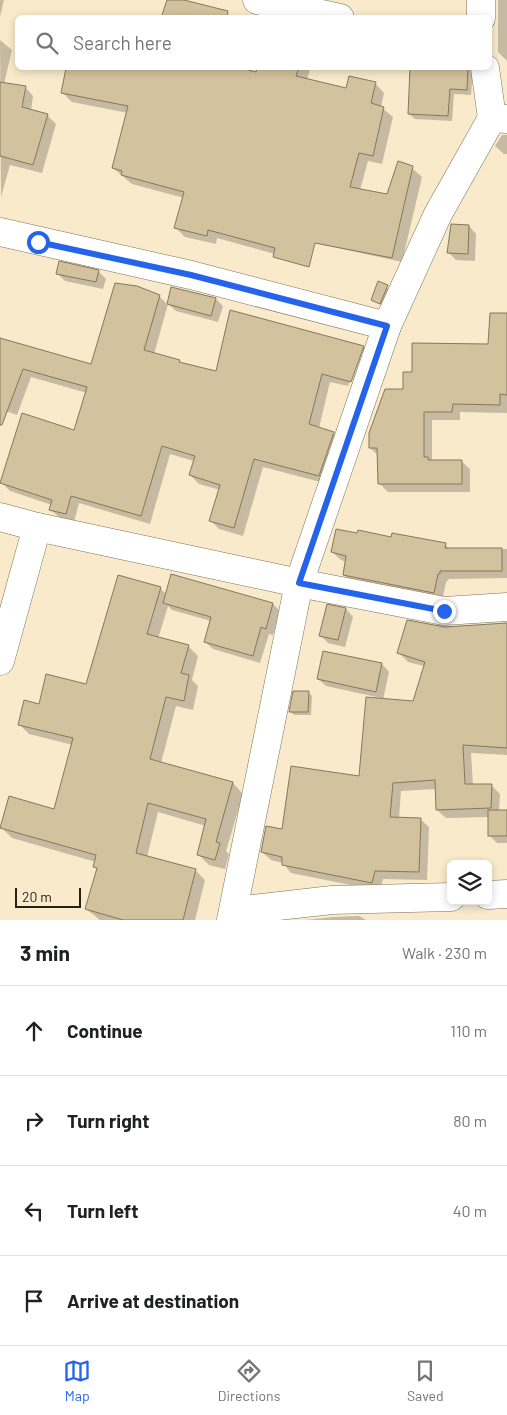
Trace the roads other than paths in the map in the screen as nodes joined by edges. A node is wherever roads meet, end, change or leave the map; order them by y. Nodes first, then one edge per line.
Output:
1 (257, 0) edge
2 (481, 0) edge
3 (326, 15) edge
4 (480, 15) edge
5 (486, 70) edge
6 (500, 118) edge
7 (0, 232) edge
8 (387, 326) junction
9 (0, 517) edge
10 (37, 527) junction
11 (299, 583) junction
12 (507, 607) edge
13 (0, 660) edge
14 (507, 894) edge
15 (492, 895) edge
16 (447, 897) edge
17 (232, 916) edge

1 - 3 street
2 - 4 street
5 - 6 street
6 - 8 street
7 - 8 street
8 - 11 street
9 - 10 street
10 - 11 street
10 - 13 street
11 - 12 street
11 - 17 street
14 - 15 street
16 - 17 street

